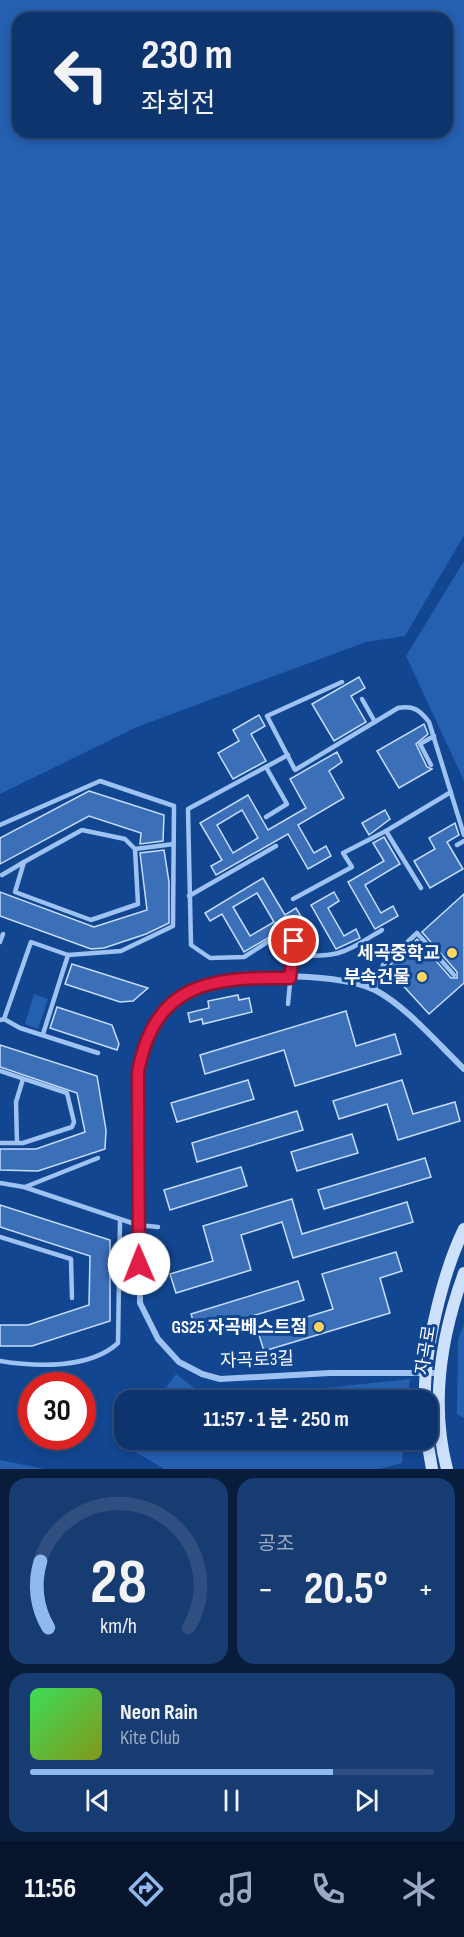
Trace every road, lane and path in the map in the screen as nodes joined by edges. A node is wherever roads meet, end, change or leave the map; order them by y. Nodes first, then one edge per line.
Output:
1 (342, 682) dead end
2 (362, 699) dead end
3 (375, 722) junction
4 (434, 736) junction
5 (288, 755) junction
6 (431, 765) dead end
7 (266, 767) junction
8 (451, 792) junction
9 (266, 817) dead end
10 (0, 825) edge
11 (386, 831) junction
12 (464, 835) edge
13 (464, 842) edge
14 (174, 844) junction
15 (276, 846) dead end
16 (457, 846) dead end
17 (135, 849) junction
18 (24, 862) junction
19 (2, 875) dead end
20 (422, 888) dead end
21 (189, 896) junction
22 (293, 899) dead end
23 (382, 930) dead end
24 (3, 934) dead end
25 (0, 942) edge
26 (68, 955) junction
27 (292, 956) junction
28 (454, 975) dead end
29 (290, 978) junction
30 (374, 990) junction
31 (288, 1004) dead end
32 (2, 1019) edge
33 (43, 1034) junction
34 (98, 1053) dead end
35 (464, 1069) edge
36 (0, 1071) edge
37 (23, 1079) junction
38 (0, 1143) edge
39 (17, 1143) junction
40 (98, 1158) dead end
41 (0, 1183) edge
42 (24, 1187) junction
43 (120, 1220) junction
44 (138, 1225) junction
45 (158, 1227) dead end
46 (464, 1230) edge
47 (0, 1238) edge
48 (464, 1273) edge
49 (72, 1298) dead end
50 (0, 1361) edge
51 (426, 1372) junction
52 (439, 1372) junction
53 (425, 1390) edge
54 (429, 1450) edge
55 (432, 1469) edge
56 (447, 1469) edge

1 - 5 lane
2 - 3 lane
3 - 4 lane
3 - 5 lane
4 - 6 lane
4 - 8 lane
5 - 7 lane
7 - 9 lane
7 - 21 lane
8 - 11 lane
8 - 12 lane
10 - 14 lane
11 - 20 lane
11 - 22 lane
13 - 16 lane
14 - 17 lane
14 - 26 lane
15 - 21 lane
17 - 18 lane
17 - 18 lane
18 - 19 lane
21 - 27 lane
23 - 27 lane
24 - 25 lane
26 - 32 lane
26 - 33 lane
27 - 29 lane
28 - 30 lane
29 - 30 street, 자곡로3길
29 - 31 lane
29 - 44 street, 자곡로3길
30 - 35 street, 자곡로3길
32 - 33 lane
33 - 34 lane
36 - 37 lane
37 - 39 lane
37 - 39 lane
38 - 39 lane
40 - 42 lane
41 - 42 lane
42 - 43 lane
43 - 44 lane
43 - 50 lane
44 - 45 lane
44 - 51 street, 자곡로3길
46 - 51 main road, 자곡로
47 - 49 lane
48 - 52 main road, 자곡로
51 - 52 street, 자곡로3길
51 - 53 main road, 자곡로
52 - 56 main road, 자곡로
54 - 55 main road

